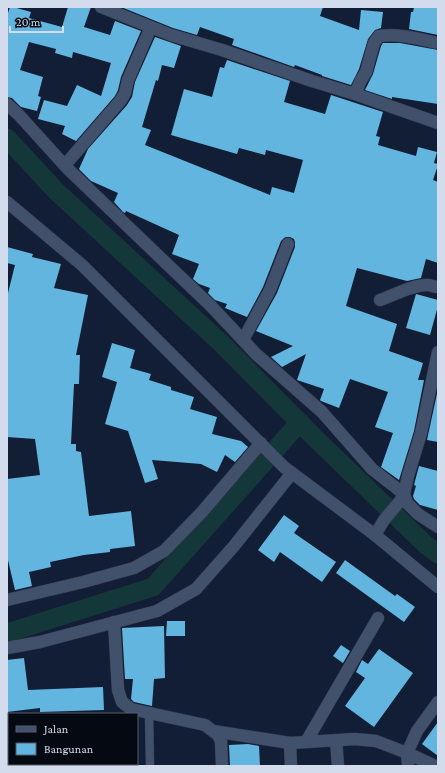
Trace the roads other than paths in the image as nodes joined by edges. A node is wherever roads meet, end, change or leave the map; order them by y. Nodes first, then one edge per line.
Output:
1 (101, 7) edge
2 (151, 27) junction
3 (438, 43) edge
4 (355, 94) junction
5 (7, 104) edge
6 (438, 123) edge
7 (65, 165) junction
8 (8, 206) edge
9 (288, 244) dead end
10 (438, 287) edge
11 (380, 300) dead end
12 (243, 340) junction
13 (438, 352) edge
14 (263, 445) junction
15 (288, 470) junction
16 (402, 498) junction
17 (438, 527) edge
18 (375, 535) junction
19 (438, 587) edge
20 (7, 600) edge
21 (378, 618) dead end
22 (114, 622) junction
23 (7, 648) edge
24 (438, 702) edge
25 (149, 713) junction
26 (213, 731) junction
27 (336, 740) junction
28 (306, 742) junction
29 (290, 743) junction
30 (407, 753) junction
31 (150, 766) edge
32 (222, 766) edge
33 (291, 766) edge
34 (338, 766) edge
35 (408, 766) edge
36 (435, 766) edge

1 - 2 street
2 - 4 street
2 - 7 street
3 - 4 street
4 - 6 street
5 - 7 street
7 - 12 street
8 - 14 street
9 - 12 street
10 - 11 street
12 - 16 street
13 - 16 street
14 - 15 street
14 - 20 street
15 - 18 street
15 - 22 street
16 - 17 street
16 - 18 street
18 - 19 street
21 - 28 street
22 - 23 street
22 - 25 street
24 - 30 street
25 - 26 street
25 - 31 lane
26 - 29 street
26 - 32 street
27 - 28 street
27 - 30 street
27 - 34 street
28 - 29 street
29 - 33 street
30 - 35 street
30 - 36 street

